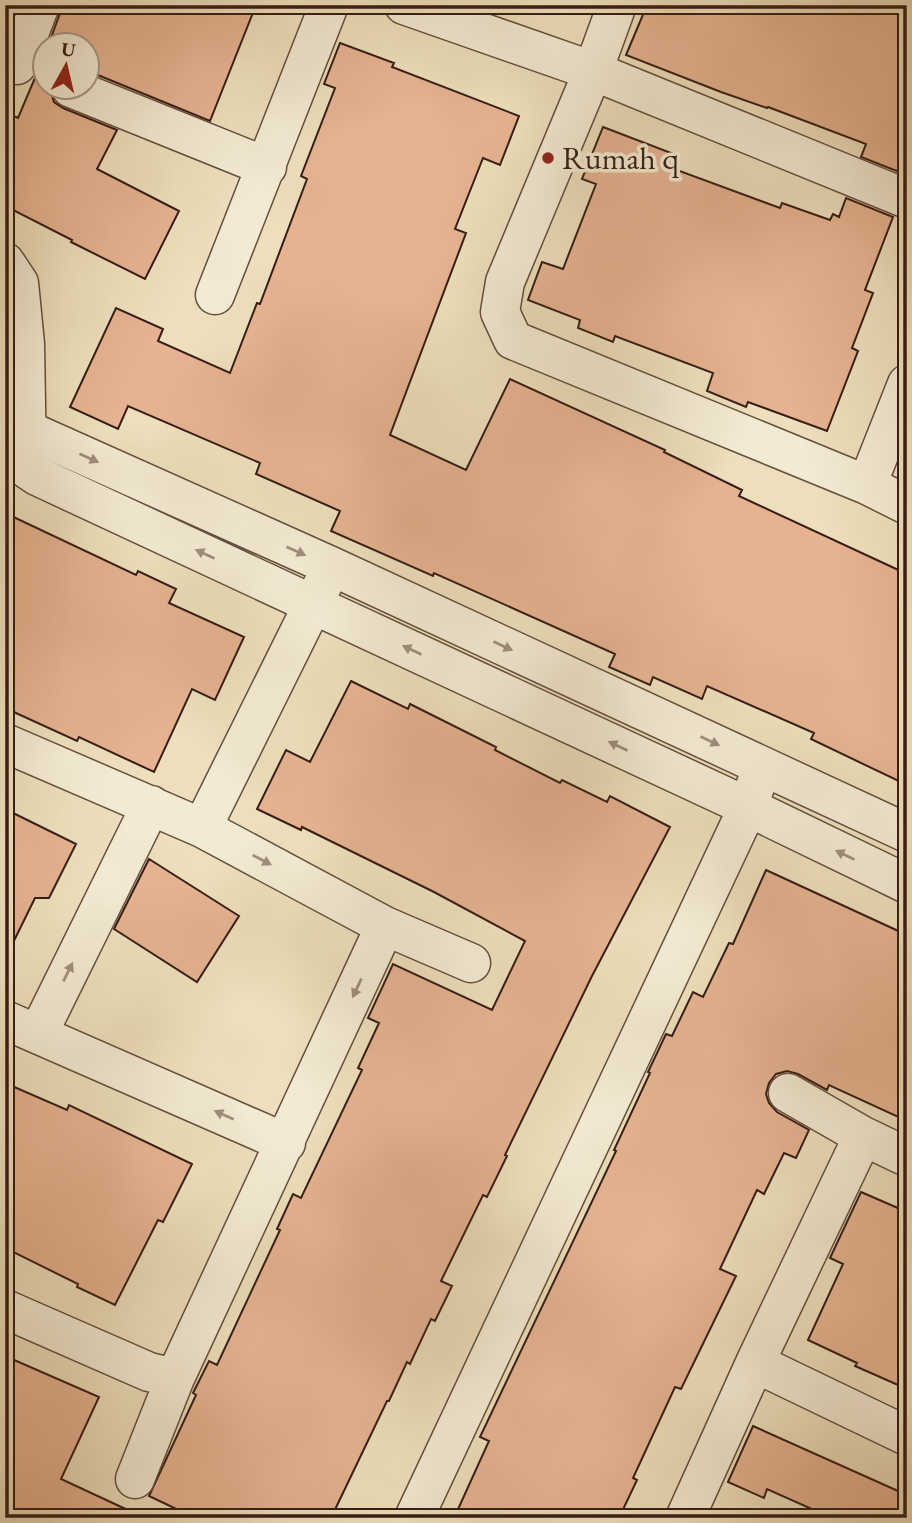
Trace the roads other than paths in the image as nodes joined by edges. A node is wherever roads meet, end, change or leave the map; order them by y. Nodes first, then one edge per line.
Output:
1 (40, 5) edge
2 (329, 5) edge
3 (404, 5) edge
4 (617, 5) edge
5 (23, 68) edge
6 (593, 71) junction
7 (102, 100) edge
8 (267, 167) junction
9 (907, 200) edge
10 (5, 262) edge
11 (215, 295) dead end
12 (907, 384) edge
13 (27, 430) junction
14 (867, 485) junction
15 (907, 505) edge
16 (331, 566) junction
17 (313, 604) junction
18 (5, 743) edge
19 (763, 766) junction
20 (151, 805) junction
21 (748, 807) junction
22 (202, 828) junction
23 (907, 833) edge
24 (907, 884) edge
25 (385, 926) junction
26 (471, 964) dead end
27 (21, 1027) edge
28 (788, 1093) dead end
29 (863, 1136) junction
30 (286, 1143) junction
31 (907, 1157) edge
32 (5, 1309) edge
33 (755, 1363) junction
34 (175, 1378) junction
35 (907, 1436) edge
36 (135, 1479) dead end
37 (414, 1518) edge
38 (685, 1518) edge

1 - 5 street
2 - 8 street
3 - 6 street
4 - 6 street
6 - 9 street
6 - 14 street
7 - 8 street
8 - 11 street
10 - 13 street
12 - 14 street
13 -> 16 street
17 -> 13 street
14 - 15 street
16 - 17 street
16 -> 19 street
21 -> 17 street
17 - 22 street
18 - 20 street
19 - 21 street
19 - 23 street
20 - 22 street
27 -> 20 street
24 -> 21 street
21 - 37 street
22 -> 25 street
25 - 26 street
25 -> 30 street
30 -> 27 street
28 - 29 street
29 - 31 street
29 - 33 street
30 - 34 street
32 - 34 street
33 - 35 street
33 - 38 street
34 - 36 street

